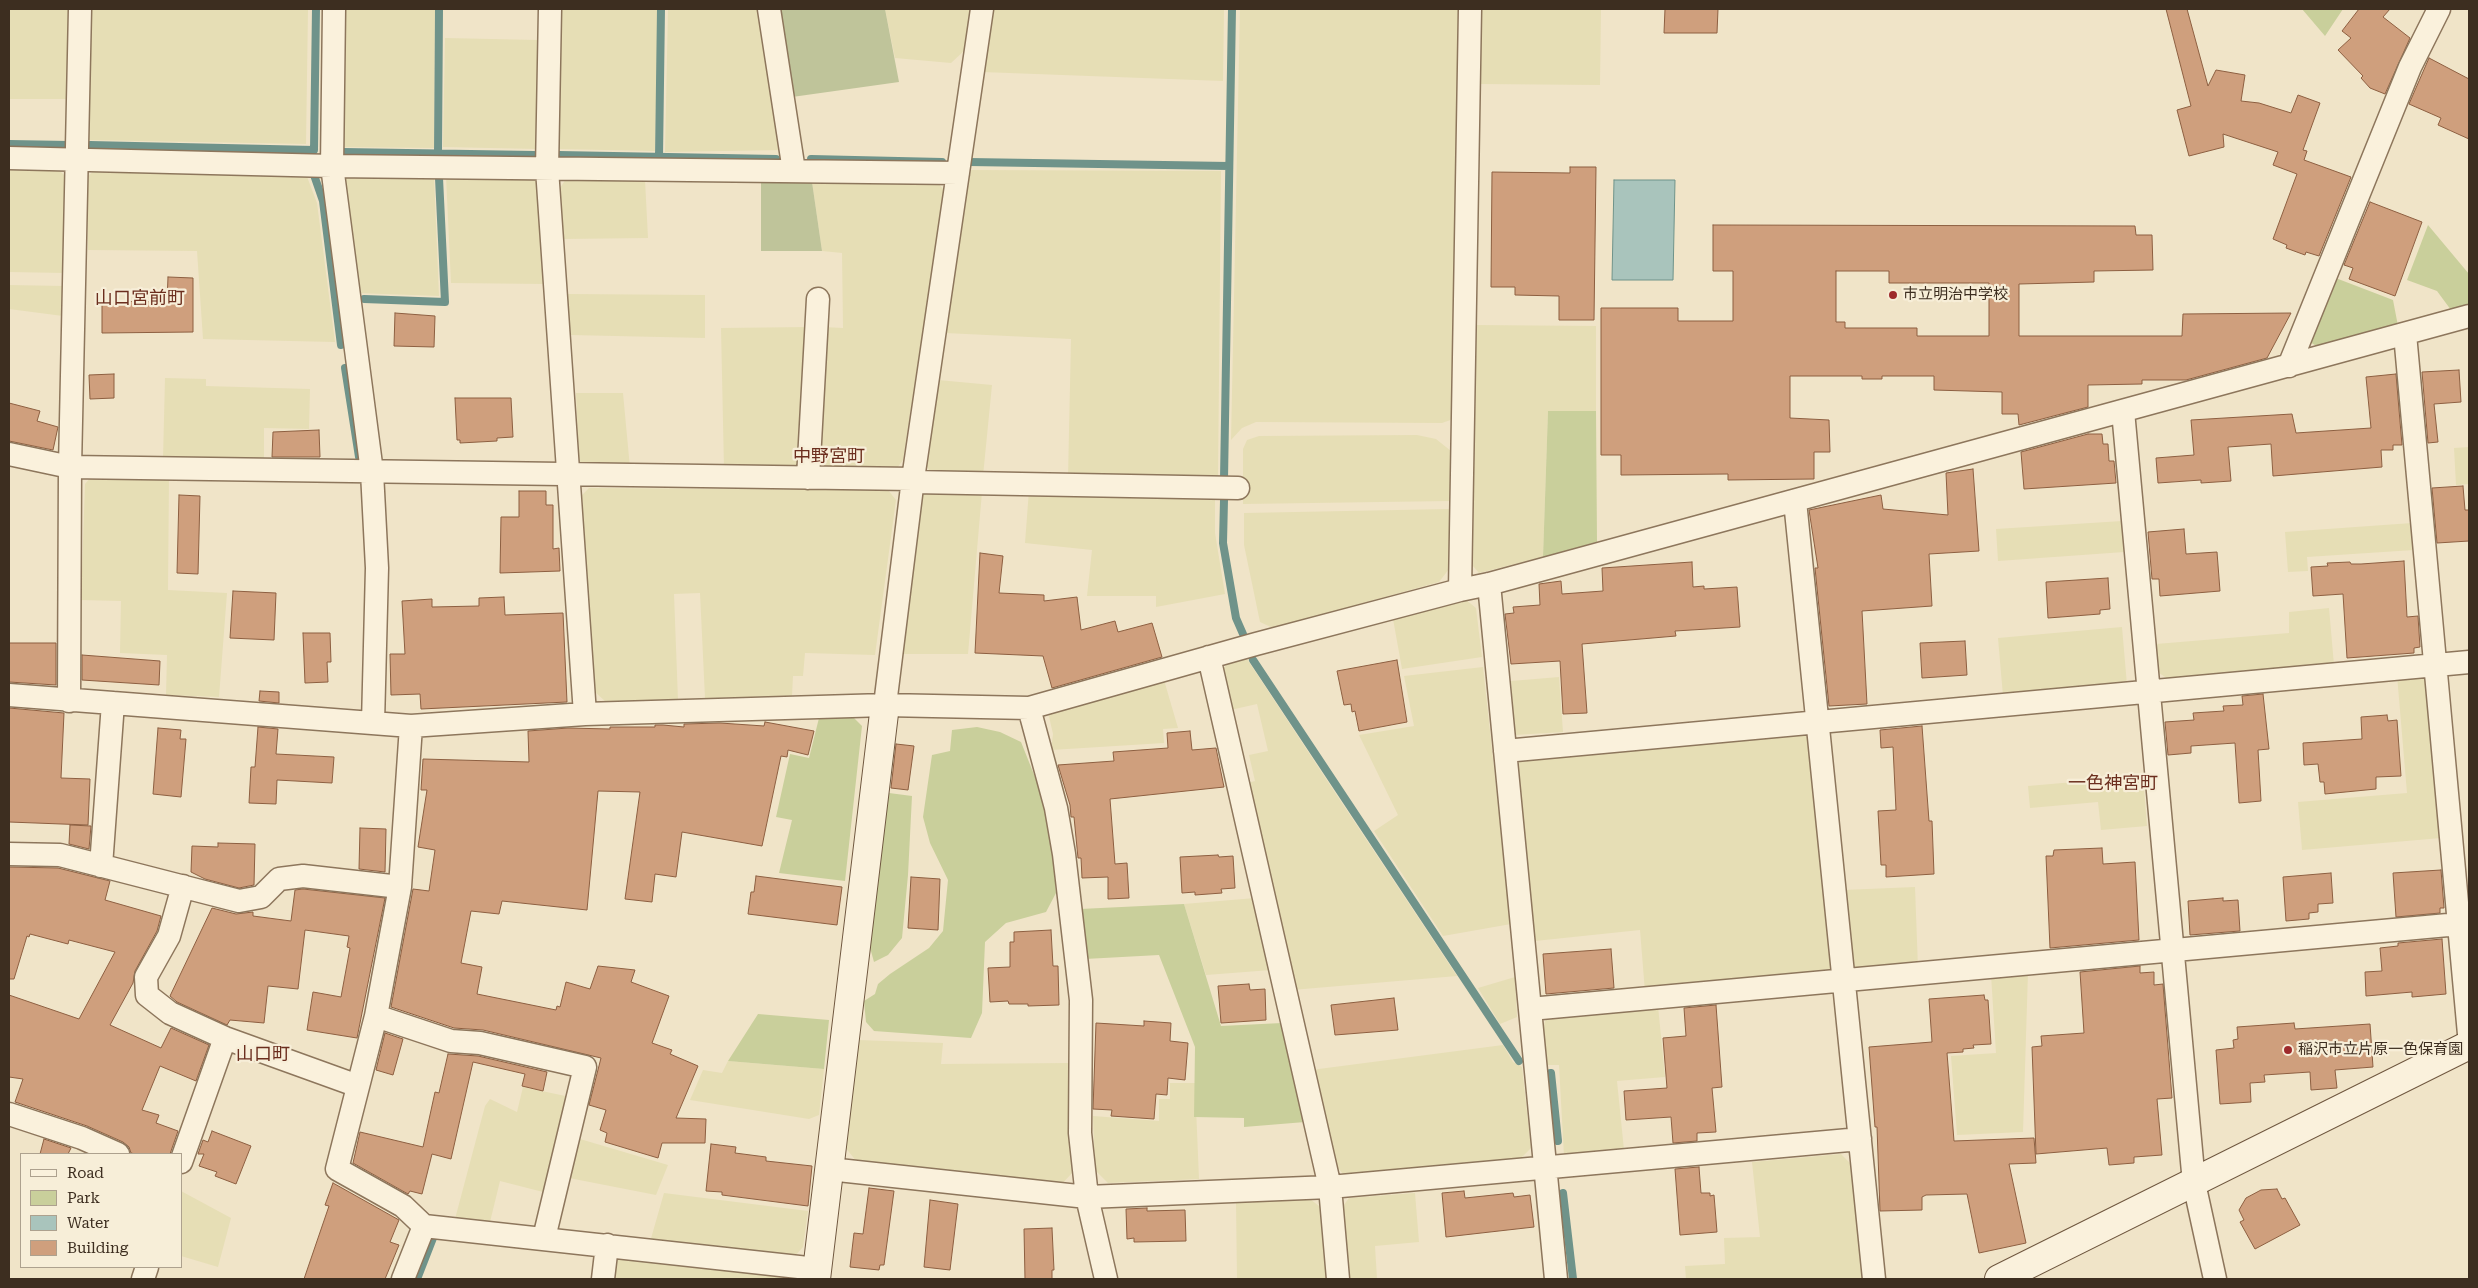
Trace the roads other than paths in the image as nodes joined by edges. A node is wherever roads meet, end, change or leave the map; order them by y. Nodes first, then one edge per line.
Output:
1 (80, 9) edge
2 (334, 9) edge
3 (550, 9) edge
4 (769, 9) edge
5 (982, 9) edge
6 (1470, 9) edge
7 (2438, 9) edge
8 (9, 158) edge
9 (76, 160) junction
10 (332, 166) junction
11 (547, 169) junction
12 (794, 171) junction
13 (958, 173) junction
14 (818, 299) dead end
15 (2469, 316) edge
16 (2405, 334) junction
17 (2289, 366) junction
18 (2123, 411) junction
19 (9, 454) edge
20 (70, 467) junction
21 (372, 472) junction
22 (568, 475) junction
23 (808, 478) junction
24 (913, 481) junction
25 (1238, 488) dead end
26 (1795, 501) junction
27 (1489, 584) junction
28 (1460, 590) junction
29 (1209, 657) junction
30 (2469, 662) edge
31 (2435, 666) junction
32 (2149, 692) junction
33 (9, 695) edge
34 (69, 701) junction
35 (113, 704) junction
36 (885, 705) junction
37 (1029, 708) junction
38 (585, 714) junction
39 (373, 722) junction
40 (1817, 722) junction
41 (411, 726) junction
42 (1505, 751) junction
43 (9, 854) edge
44 (101, 866) junction
45 (183, 886) junction
46 (400, 887) junction
47 (2460, 924) junction
48 (2173, 950) junction
49 (1844, 980) junction
50 (1530, 1009) junction
51 (376, 1016) junction
52 (2469, 1034) edge
53 (224, 1038) junction
54 (2469, 1045) edge
55 (358, 1086) junction
56 (9, 1114) edge
57 (1860, 1139) junction
58 (116, 1153) edge
59 (182, 1159) edge
60 (1545, 1167) junction
61 (829, 1169) junction
62 (2194, 1184) junction
63 (1330, 1187) junction
64 (1087, 1198) junction
65 (424, 1226) junction
66 (544, 1238) junction
67 (607, 1245) junction
68 (816, 1274) edge
69 (403, 1279) edge
70 (603, 1279) edge
71 (1106, 1279) edge
72 (1338, 1279) edge
73 (1556, 1279) edge
74 (1874, 1279) edge
75 (1999, 1279) edge
76 (2215, 1279) edge

1 - 9 street
2 - 10 street
3 - 11 street
4 - 12 street
5 - 13 street
6 - 28 street
7 - 17 street
8 - 9 street
9 - 10 street
9 - 20 street
10 - 11 street
10 - 21 street
11 - 12 street
11 - 22 street
12 - 13 street
13 - 24 street
14 - 23 street
15 - 16 street
16 - 17 street
16 - 31 street
17 - 18 street
18 - 26 street
18 - 32 street
19 - 20 street
20 - 21 street
20 - 34 street
21 - 22 street
21 - 39 street
22 - 23 street
22 - 38 street
23 - 24 street
24 - 25 street
24 - 36 street
26 - 27 street
26 - 40 street
27 - 28 street
27 - 42 street
28 - 29 street
29 - 37 street
29 - 63 street
30 - 31 street
31 - 32 street
31 - 47 street
32 - 40 street
32 - 48 street
33 - 34 street
34 - 35 street
35 - 39 street
35 - 44 street
36 - 37 street
36 - 38 street
36 - 61 street
37 - 64 street
38 - 41 street
39 - 41 street
40 - 42 street
40 - 49 street
41 - 46 street
42 - 50 street
43 - 44 street
44 - 45 street
45 - 46 street
45 - 53 street
46 - 51 street
47 - 48 street
47 - 52 street
48 - 49 street
48 - 62 street
49 - 50 street
49 - 57 street
50 - 60 street
51 - 55 street
51 - 66 street
53 - 55 street
53 - 59 street
54 - 62 street
55 - 65 street
56 - 58 street
57 - 60 street
57 - 74 street
60 - 63 street
60 - 73 street
61 - 64 street
61 - 68 street
62 - 75 street
62 - 76 street
63 - 64 street
63 - 72 street
64 - 71 street
65 - 66 street
65 - 69 street
66 - 67 street
67 - 68 street
67 - 70 street

